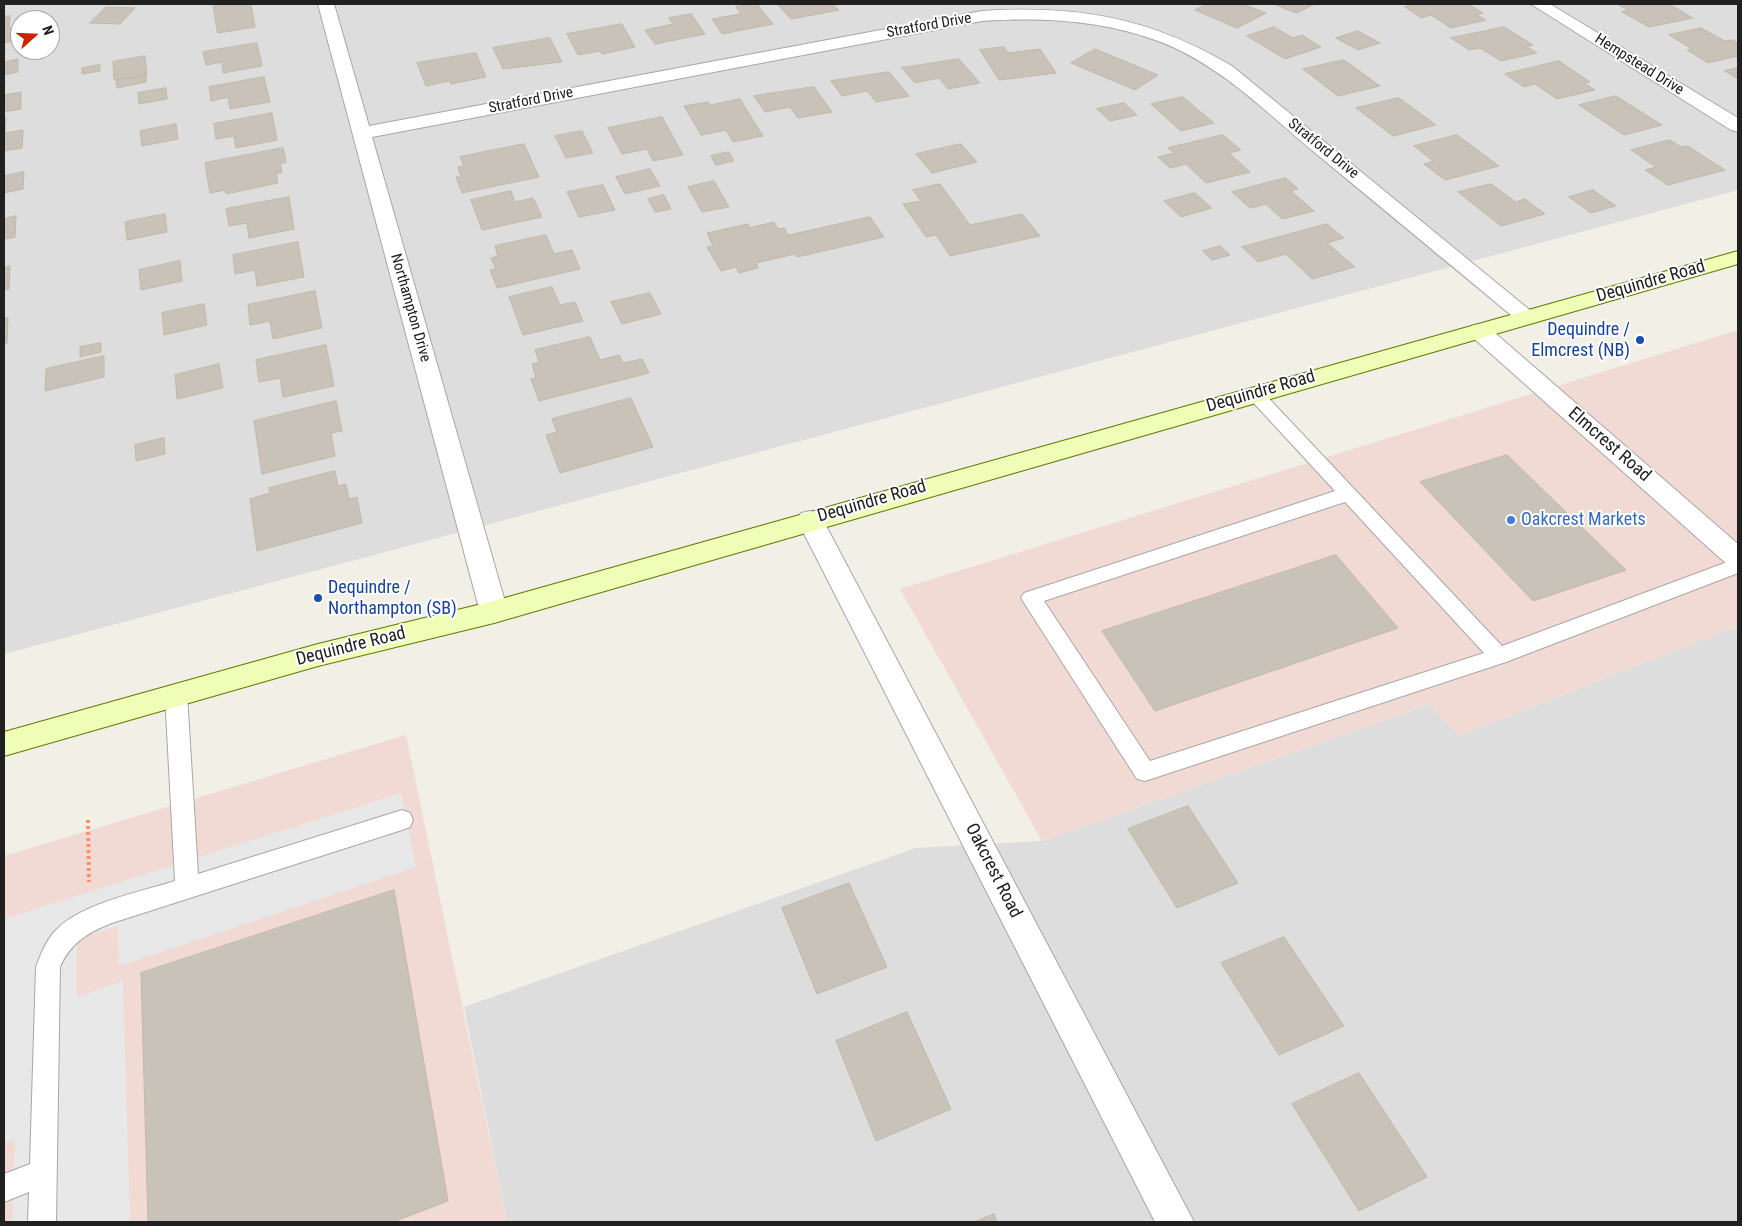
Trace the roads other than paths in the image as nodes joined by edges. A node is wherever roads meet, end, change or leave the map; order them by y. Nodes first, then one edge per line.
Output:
1 (326, 4) edge
2 (1539, 4) edge
3 (1738, 126) edge
4 (361, 133) junction
5 (1738, 257) edge
6 (1526, 316) junction
7 (1479, 332) junction
8 (1255, 394) junction
9 (1348, 494) junction
10 (810, 520) junction
11 (1738, 559) edge
12 (1738, 565) edge
13 (494, 612) junction
14 (1499, 656) junction
15 (176, 694) junction
16 (4, 744) edge
17 (402, 820) dead end
18 (187, 888) junction
19 (43, 1173) junction
20 (4, 1188) edge
21 (42, 1222) edge
22 (1175, 1222) edge

1 - 4 street, Northampton Drive
2 - 3 street, Hempstead Drive
4 - 6 street, Stratford Drive
4 - 13 street, Northampton Drive
5 - 6 main road, Dequindre Road
6 - 7 main road, Dequindre Road
7 - 8 main road, Dequindre Road
7 - 11 street, Elmcrest Road
8 - 9 lane
8 - 10 main road, Dequindre Road
9 - 14 lane
9 - 14 lane
10 - 13 main road, Dequindre Road
10 - 22 street, Oakcrest Road
12 - 14 lane
13 - 15 main road, Dequindre Road
15 - 16 main road, Dequindre Road
15 - 18 lane
17 - 18 lane
18 - 19 lane
19 - 20 lane
19 - 21 lane

